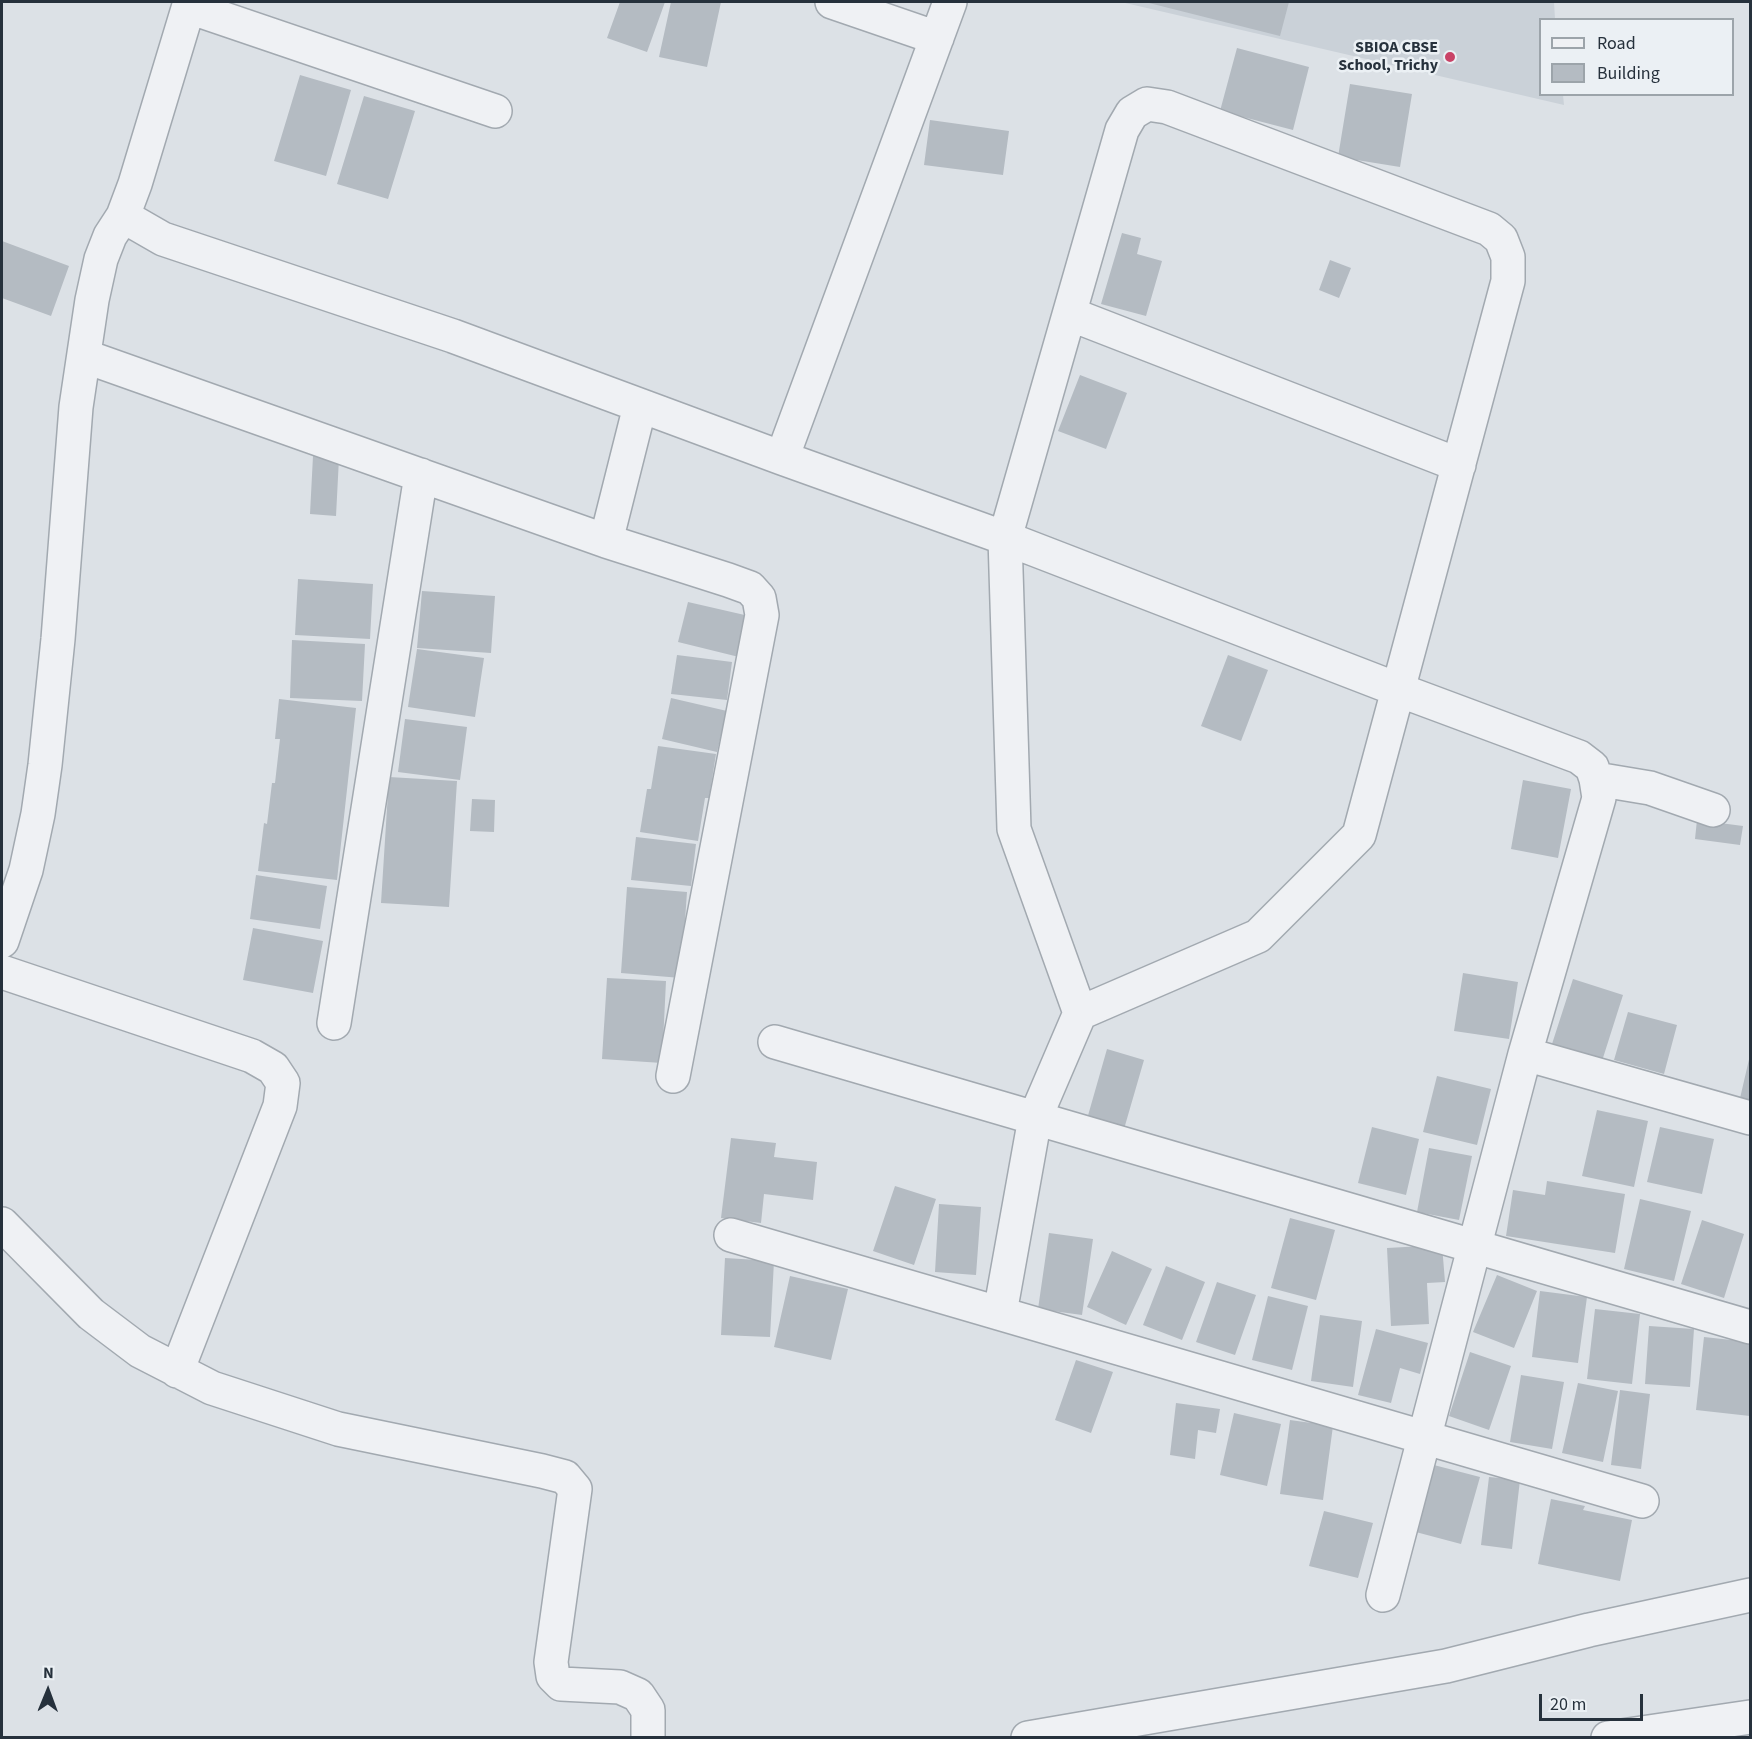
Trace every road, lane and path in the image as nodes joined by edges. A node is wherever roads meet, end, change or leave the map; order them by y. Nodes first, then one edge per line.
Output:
1 (832, 2) edge
2 (950, 2) edge
3 (189, 4) edge
4 (937, 38) junction
5 (495, 111) dead end
6 (123, 216) junction
7 (1070, 314) junction
8 (84, 356) junction
9 (640, 406) junction
10 (782, 458) junction
11 (1459, 465) junction
12 (422, 476) junction
13 (1005, 538) junction
14 (606, 541) junction
15 (1399, 690) junction
16 (1596, 779) junction
17 (1713, 810) dead end
18 (2, 941) edge
19 (2, 972) edge
20 (1080, 1013) junction
21 (334, 1023) dead end
22 (775, 1042) dead end
23 (1525, 1054) junction
24 (673, 1076) dead end
25 (1035, 1118) junction
26 (1750, 1119) edge
27 (2, 1224) edge
28 (731, 1235) dead end
29 (1476, 1246) junction
30 (1000, 1313) junction
31 (1750, 1327) edge
32 (177, 1371) junction
33 (1423, 1437) junction
34 (1642, 1501) dead end
35 (1383, 1595) dead end
36 (1750, 1595) edge
37 (1750, 1717) edge
38 (648, 1737) edge
39 (1028, 1737) edge
40 (1608, 1737) edge

1 - 4 street
2 - 4 street
3 - 5 street
3 - 6 street
4 - 10 street
6 - 8 street
6 - 9 street
7 - 11 street
7 - 11 street
7 - 13 street
8 - 12 street
8 - 18 street
9 - 10 street
9 - 14 street
10 - 13 street
11 - 15 street
12 - 14 street
12 - 21 street
13 - 15 street
13 - 20 street
14 - 24 street
15 - 16 street
15 - 20 street
16 - 17 street
16 - 23 street
19 - 32 street
20 - 25 street
22 - 25 street
23 - 26 street
23 - 29 street
25 - 29 street
25 - 30 street
27 - 32 street
28 - 30 street
29 - 31 street
29 - 33 street
30 - 33 street
32 - 38 street
33 - 34 street
33 - 35 street
36 - 39 street
37 - 40 street

